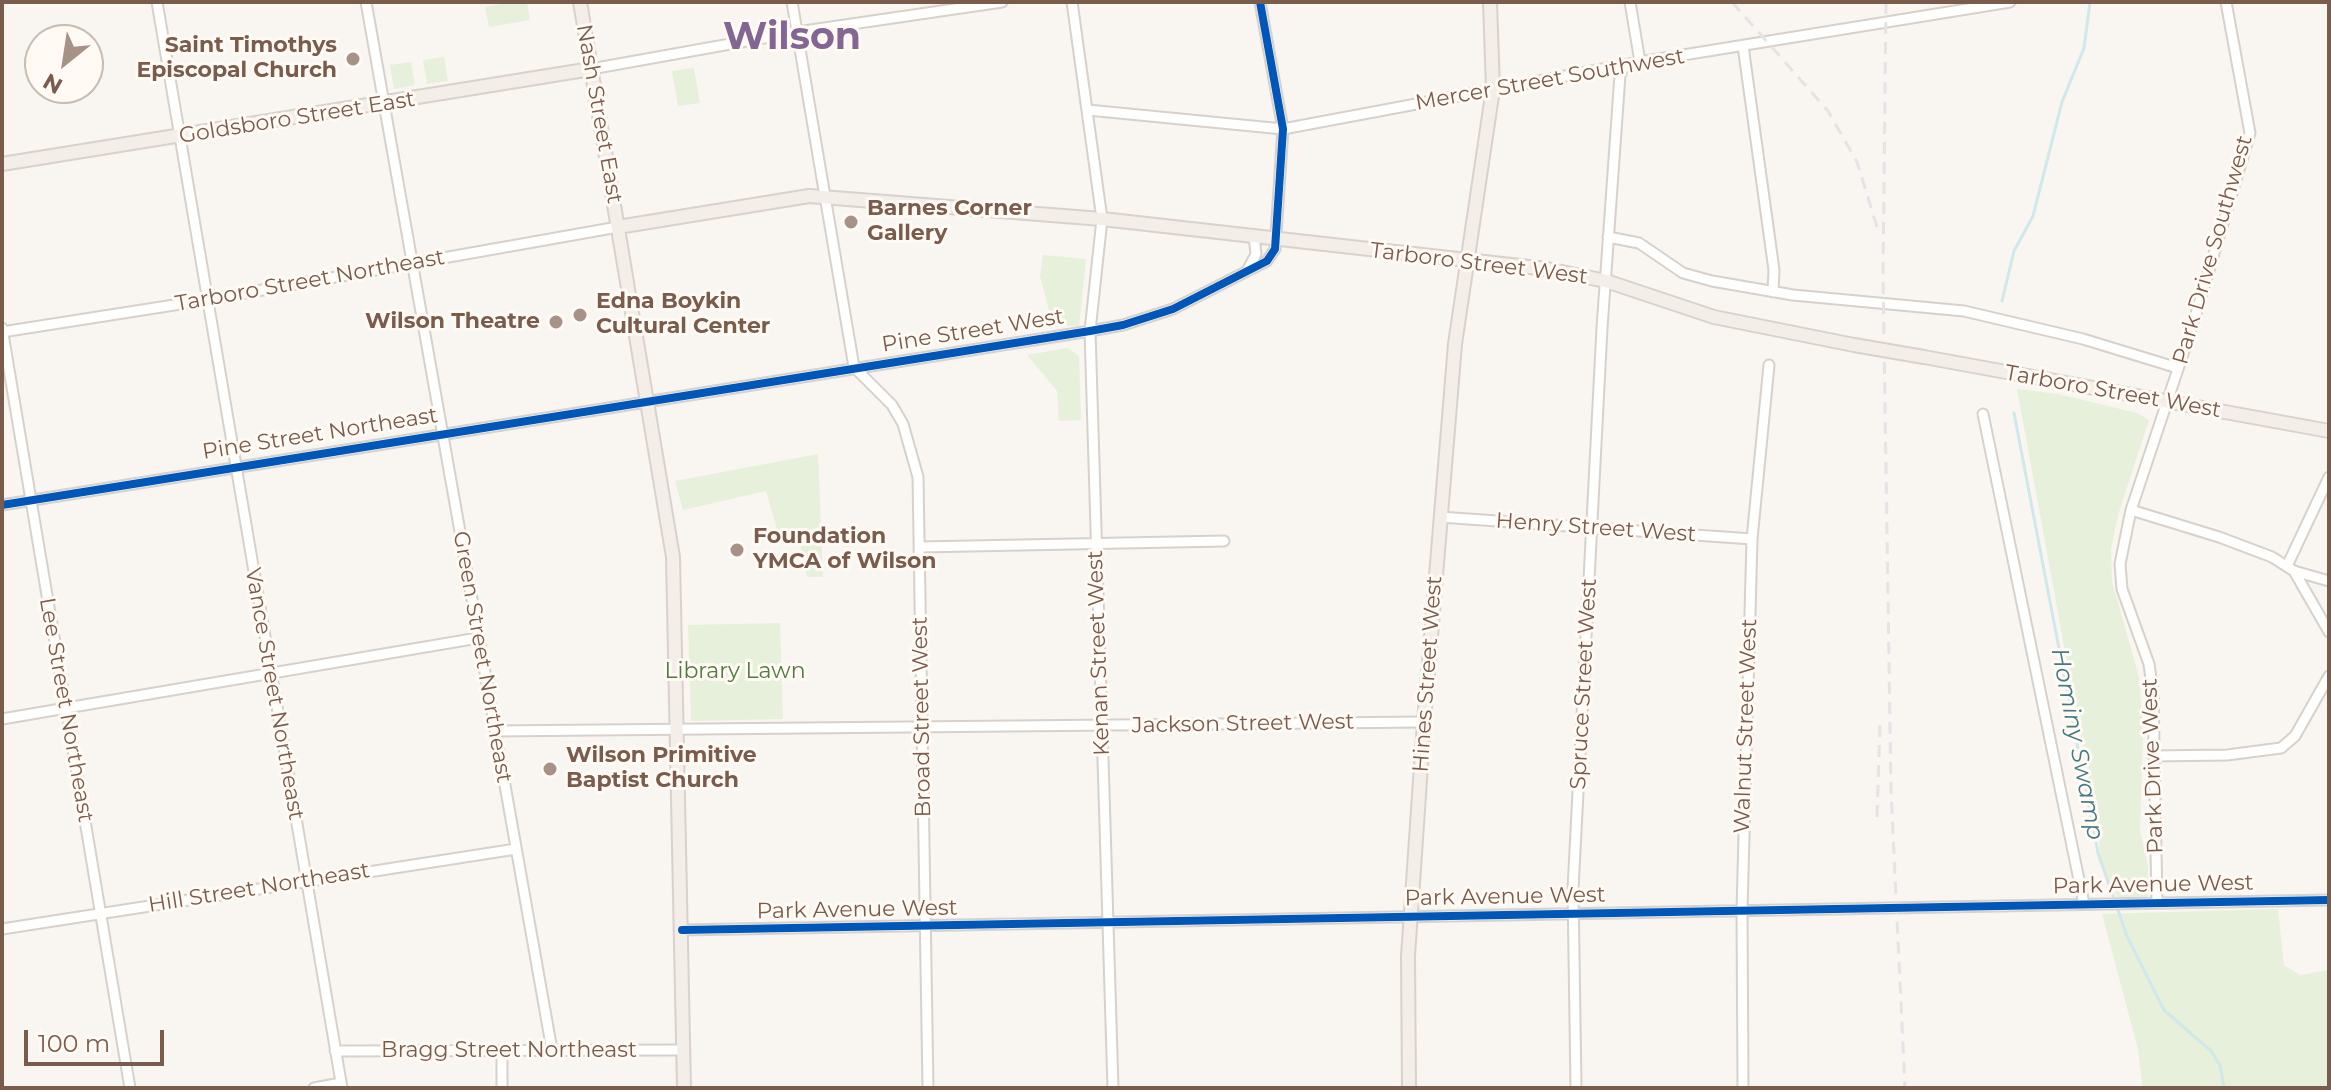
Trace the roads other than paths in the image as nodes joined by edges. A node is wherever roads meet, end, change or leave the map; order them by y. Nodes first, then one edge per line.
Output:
1 (157, 2) edge
2 (366, 2) edge
3 (580, 2) edge
4 (792, 2) edge
5 (1002, 2) edge
6 (1072, 2) edge
7 (1260, 2) edge
8 (1490, 2) edge
9 (1630, 2) edge
10 (2010, 2) edge
11 (2226, 2) edge
12 (1942, 7) edge
13 (797, 32) junction
14 (1743, 46) junction
15 (1640, 62) junction
16 (1624, 67) junction
17 (591, 69) junction
18 (1493, 89) junction
19 (383, 103) junction
20 (1088, 110) junction
21 (1283, 129) junction
22 (179, 137) junction
23 (2, 164) edge
24 (824, 197) junction
25 (1102, 219) junction
26 (618, 227) junction
27 (1254, 236) junction
28 (1277, 237) junction
29 (1608, 237) junction
30 (1467, 261) junction
31 (411, 264) junction
32 (1246, 272) junction
33 (1606, 281) junction
34 (1773, 292) junction
35 (206, 300) junction
36 (2, 331) edge
37 (1090, 331) junction
38 (1769, 365) dead end
39 (854, 367) junction
40 (2178, 368) junction
41 (645, 400) junction
42 (2168, 402) junction
43 (1983, 414) dead end
44 (2329, 431) edge
45 (441, 433) junction
46 (235, 466) junction
47 (2329, 477) edge
48 (29, 499) junction
49 (2, 505) edge
50 (2131, 510) junction
51 (1440, 517) junction
52 (1592, 528) junction
53 (1752, 539) junction
54 (1094, 541) junction
55 (1224, 541) dead end
56 (920, 547) junction
57 (2290, 569) junction
58 (2329, 581) edge
59 (2329, 632) edge
60 (478, 638) junction
61 (272, 676) junction
62 (2329, 676) edge
63 (64, 709) junction
64 (2, 719) edge
65 (1424, 722) junction
66 (1102, 726) junction
67 (923, 728) junction
68 (678, 730) junction
69 (495, 731) junction
70 (2153, 756) junction
71 (516, 849) junction
72 (306, 880) junction
73 (2329, 900) edge
74 (2157, 903) junction
75 (2084, 904) junction
76 (1742, 910) junction
77 (100, 913) junction
78 (1575, 913) junction
79 (1410, 916) junction
80 (1109, 924) junction
81 (924, 928) junction
82 (2, 929) edge
83 (682, 930) junction
84 (552, 1050) junction
85 (684, 1050) junction
86 (335, 1051) junction
87 (502, 1051) junction
88 (341, 1086) edge
89 (130, 1088) edge
90 (314, 1088) edge
91 (502, 1088) edge
92 (684, 1088) edge
93 (928, 1088) edge
94 (1113, 1088) edge
95 (1409, 1088) edge
96 (1576, 1088) edge
97 (1743, 1088) edge

1 - 22 street, Vance Street Northeast
2 - 19 street, Green Street Northeast
3 - 17 main road, Nash Street East
4 - 13 street
5 - 13 street
6 - 20 street, Kenan Street West
7 - 21 street
8 - 18 main road, Hines Street West
9 - 15 street
10 - 12 street, Mercer Street Southwest
11 - 40 street, Park Drive Southwest
12 - 14 street, Mercer Street Southwest
13 - 17 street
13 - 24 street
14 - 15 street, Mercer Street Southwest
14 - 34 street
15 - 16 street, Mercer Street Southwest
16 - 18 street, Mercer Street Southwest
16 - 29 street, Spruce Street West
17 - 19 main road, Goldsboro Street East
17 - 26 main road, Nash Street East
18 - 21 street, Mercer Street Southwest
18 - 30 main road, Hines Street West
19 - 22 main road, Goldsboro Street East
19 - 31 street, Green Street Northeast
20 - 21 street, Mercer Street Southwest
20 - 25 street, Kenan Street West
21 - 28 street
22 - 23 main road, Goldsboro Street East
22 - 35 street, Vance Street Northeast
24 - 25 main road, Tarboro Street West
24 - 26 main road, Tarboro Street West
24 - 39 street
25 - 27 main road, Tarboro Street West
25 - 37 street, Kenan Street West
26 - 31 street, Tarboro Street Northeast
26 - 41 main road, Nash Street East
27 - 28 main road, Tarboro Street West
27 - 32 street
28 - 30 main road, Tarboro Street West
28 - 32 street, Pine Street West
29 - 33 street, Spruce Street West
29 - 34 street
30 - 33 main road, Tarboro Street West
30 - 51 main road, Hines Street West
31 - 35 street, Tarboro Street Northeast
31 - 45 street, Green Street Northeast
32 - 37 street, Pine Street West
33 - 42 main road, Tarboro Street West, bridge
33 - 52 street, Spruce Street West
34 - 40 street
35 - 36 street, Tarboro Street Northeast
35 - 46 street, Vance Street Northeast
36 - 48 street, Lee Street Northeast
37 - 39 street, Pine Street West
37 - 54 street, Kenan Street West
38 - 53 street, Walnut Street West
39 - 41 street, Pine Street West
39 - 56 street, Broad Street West
40 - 42 street, Park Drive Southwest
41 - 45 street, Pine Street Northeast
41 - 68 main road, Nash Street East
42 - 44 main road, Tarboro Street West
42 - 50 street, Park Drive West
43 - 75 street
45 - 46 street, Pine Street Northeast
45 - 60 street, Green Street Northeast
46 - 48 street, Pine Street Northeast
46 - 61 street, Vance Street Northeast
47 - 57 street
48 - 49 street, Pine Street Northeast
48 - 63 street, Lee Street Northeast
50 - 57 street
50 - 70 street, Park Drive West
51 - 52 street, Henry Street West
51 - 65 main road, Hines Street West
52 - 53 street, Henry Street West
52 - 78 street, Spruce Street West
53 - 76 street, Walnut Street West
54 - 55 street
54 - 56 street
54 - 66 street, Kenan Street West
56 - 67 street, Broad Street West
57 - 58 street
57 - 59 street
60 - 61 street
60 - 69 street, Green Street Northeast
61 - 63 street
61 - 72 street, Vance Street Northeast
62 - 70 street
63 - 64 street
63 - 77 street, Lee Street Northeast
65 - 66 street, Jackson Street West
65 - 79 main road, Hines Street West
66 - 67 street, Jackson Street West
66 - 80 street, Kenan Street West
67 - 68 street, Jackson Street West
67 - 81 street, Broad Street West
68 - 69 street, Jackson Street West
68 - 83 main road, Nash Street East
69 - 71 street, Green Street Northeast
70 - 74 street, Park Drive West
71 - 72 street, Hill Street Northeast
71 - 84 street, Green Street Northeast
72 - 77 street, Hill Street Northeast
72 - 86 street, Vance Street Northeast
73 - 74 street, Park Avenue West
74 - 75 street, Park Avenue West
75 - 76 street, Park Avenue West
76 - 78 street, Park Avenue West
76 - 97 street, Walnut Street West
77 - 82 street, Hill Street Northeast
77 - 89 street, Lee Street Northeast
78 - 79 street, Park Avenue West
78 - 96 street, Spruce Street West
79 - 80 street, Park Avenue West
79 - 95 main road, Hines Street West
80 - 81 street, Park Avenue West
80 - 94 street, Kenan Street West
81 - 83 street, Park Avenue West
81 - 93 street, Broad Street West
83 - 85 main road, Nash Street East
84 - 85 street, Bragg Street Northeast
84 - 87 street, Bragg Street Northeast
85 - 92 main road, Nash Street East
86 - 87 street, Bragg Street Northeast
86 - 88 street, Vance Street Northeast
87 - 91 street
88 - 90 street

